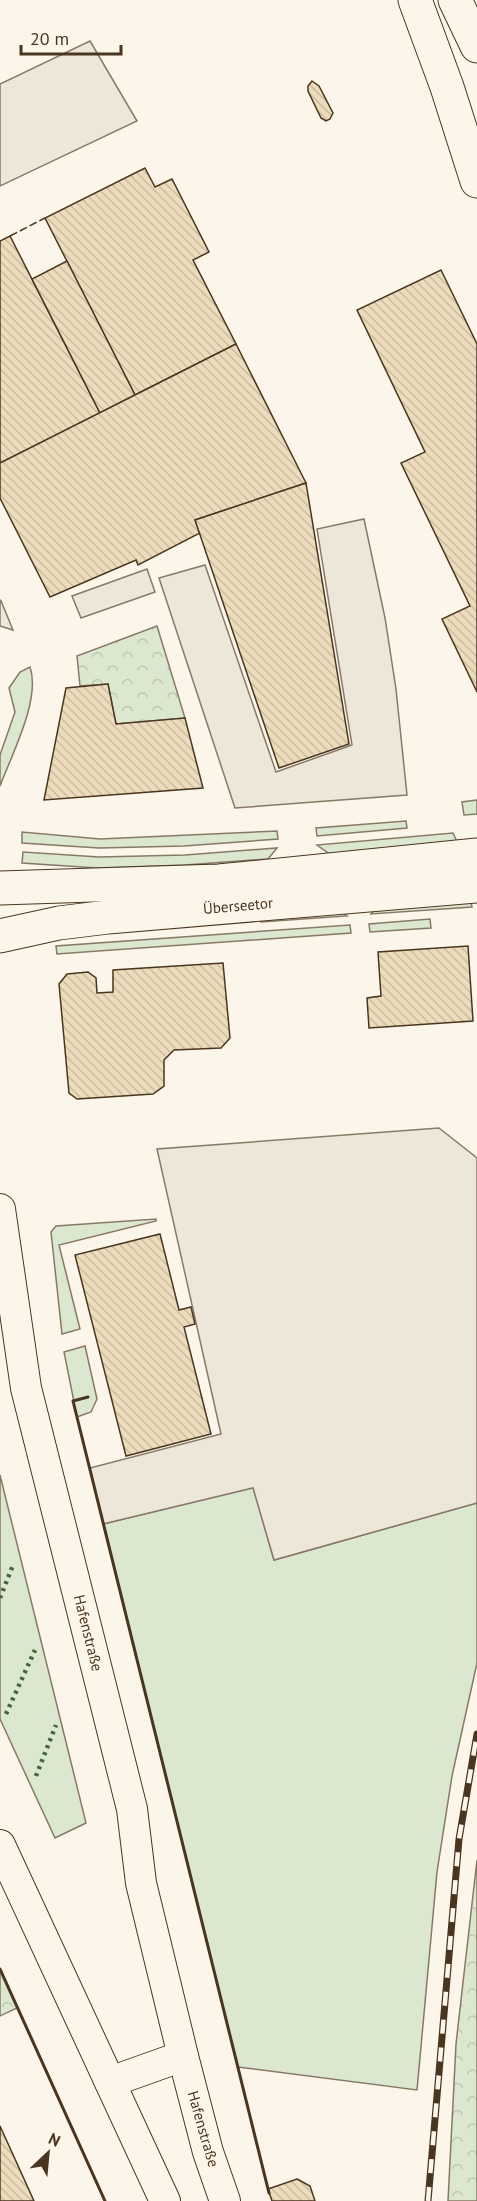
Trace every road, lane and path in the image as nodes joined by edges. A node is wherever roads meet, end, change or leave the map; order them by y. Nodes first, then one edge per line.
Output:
1 (415, 0) edge
2 (455, 0) edge
3 (477, 46) edge
4 (474, 162) edge
5 (477, 855) edge
6 (477, 886) edge
7 (0, 888) edge
8 (0, 936) edge
9 (0, 1209) edge
10 (0, 1845) edge
11 (183, 2056) junction
12 (110, 2082) junction
13 (165, 2201) edge
14 (225, 2201) edge

1 - 4 street
2 - 3 street
5 - 7 street, Überseetor
6 - 8 street, Überseetor
9 - 11 street, Hafenstraße
10 - 12 street
11 - 12 street
11 - 14 street, Hafenstraße
12 - 13 street

